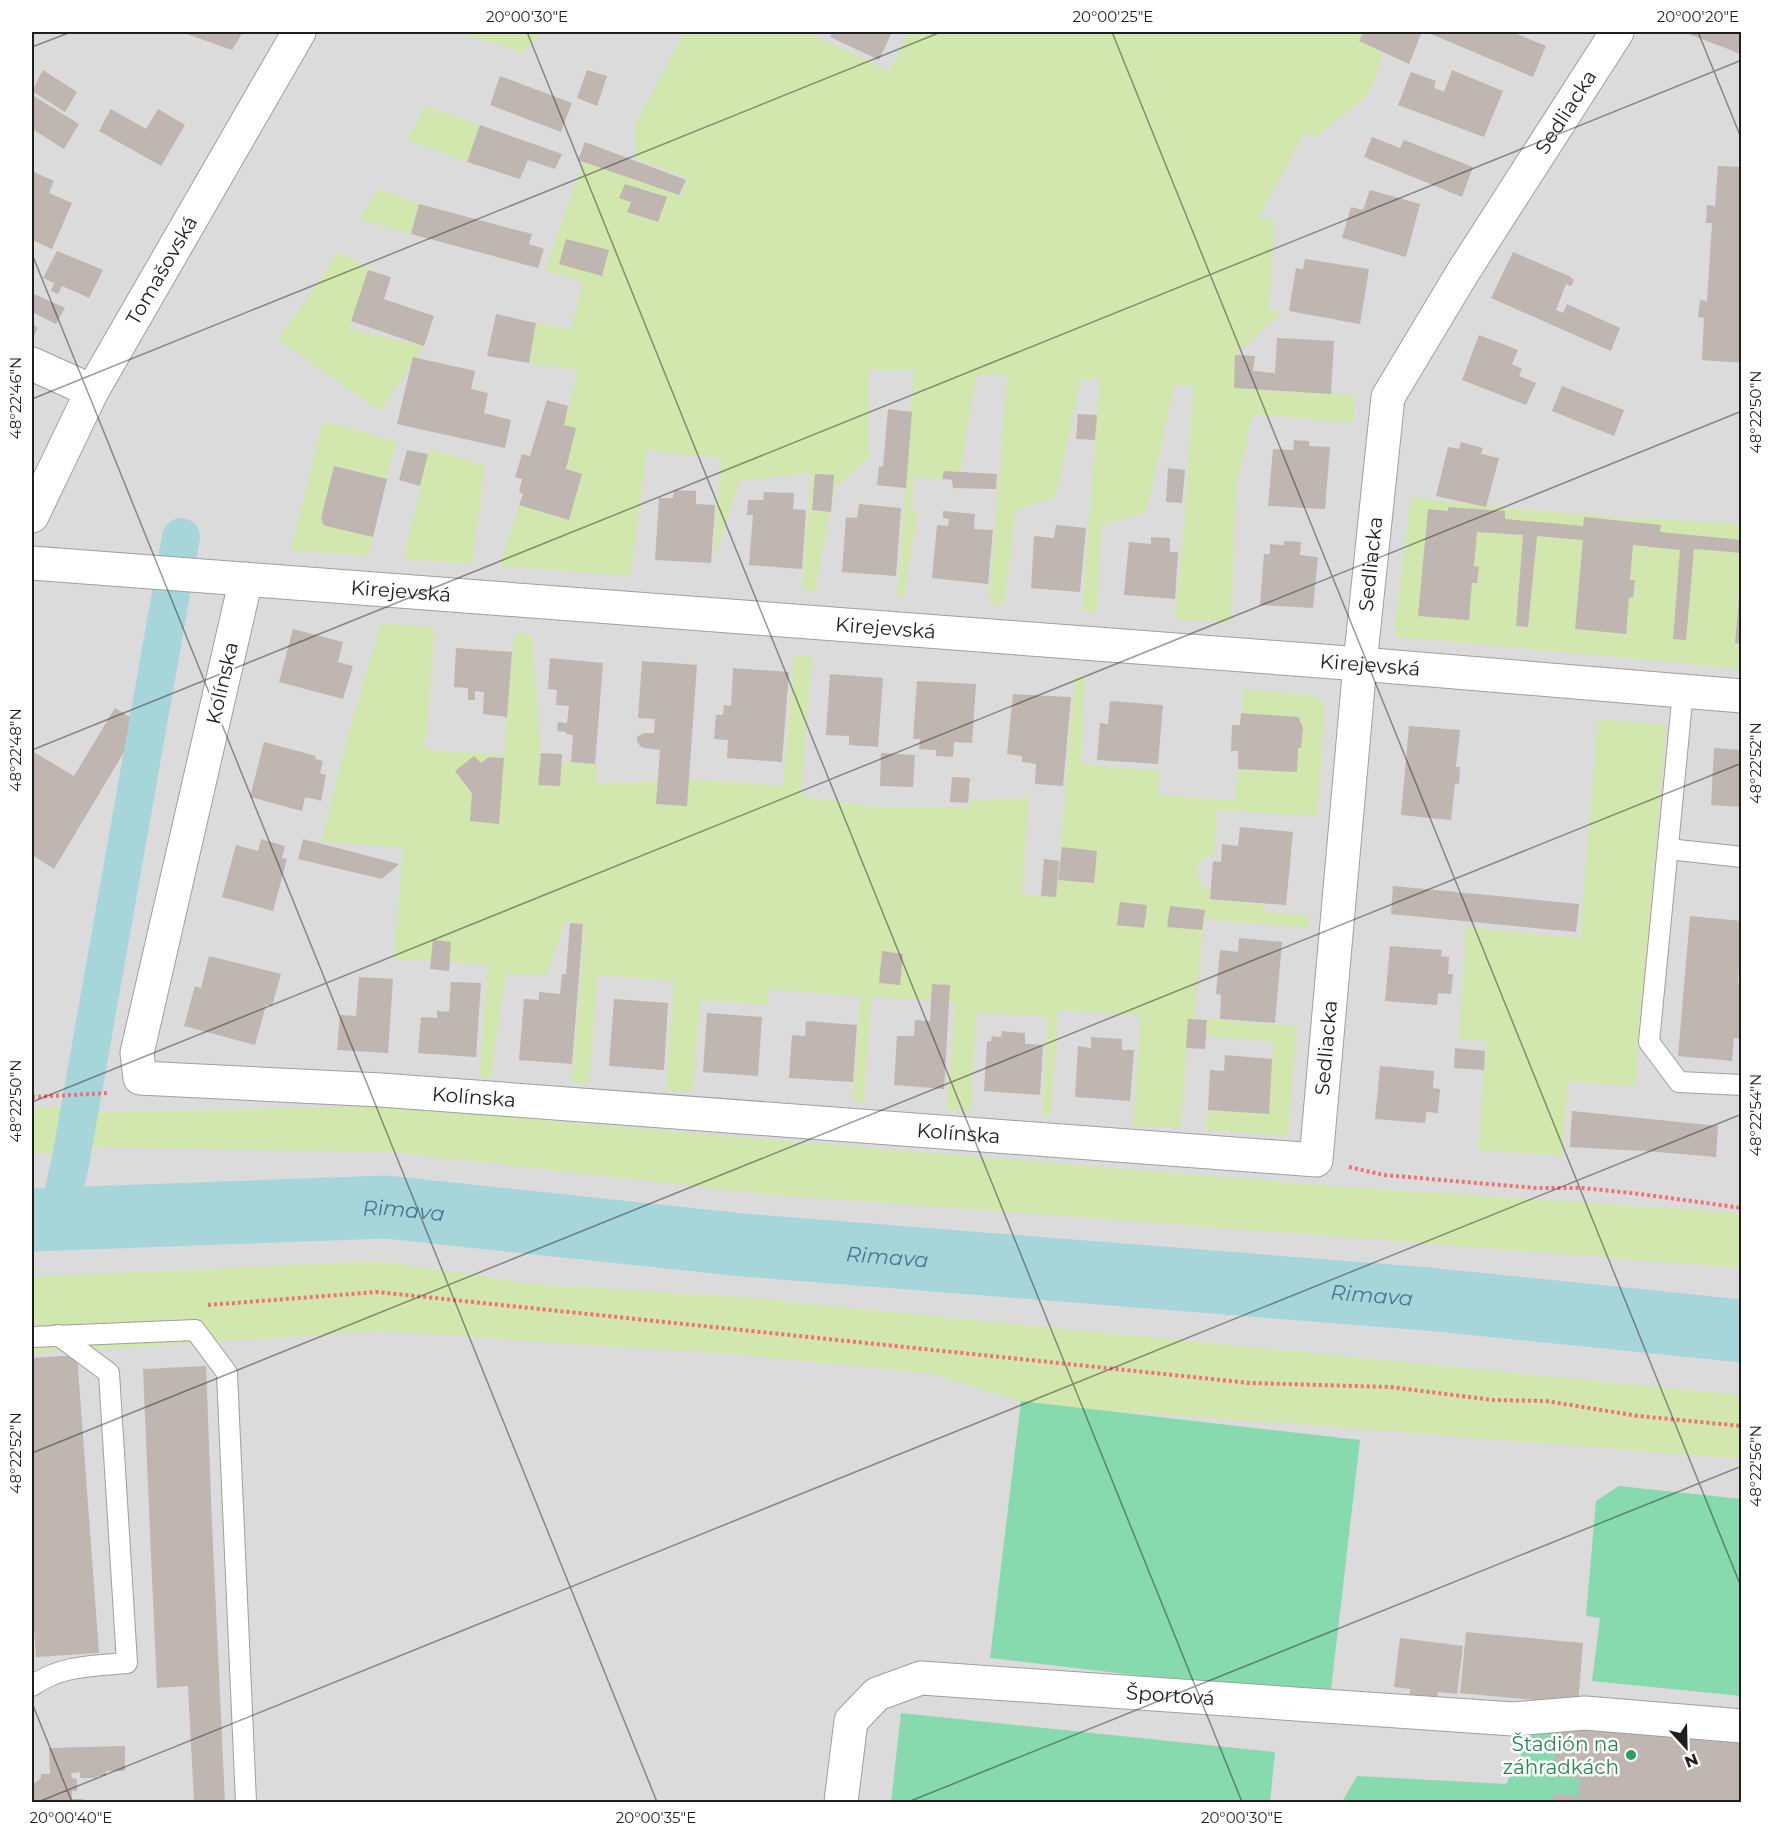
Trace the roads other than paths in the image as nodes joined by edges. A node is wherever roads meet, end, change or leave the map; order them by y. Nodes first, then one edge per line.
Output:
1 (299, 32) edge
2 (1617, 32) edge
3 (32, 364) edge
4 (92, 391) junction
5 (32, 516) edge
6 (32, 563) edge
7 (246, 579) junction
8 (1360, 664) junction
9 (1683, 691) junction
10 (1742, 696) edge
11 (1668, 849) junction
12 (1742, 857) edge
13 (1742, 1085) edge
14 (1316, 1160) joint
15 (58, 1335) junction
16 (32, 1337) edge
17 (32, 1686) edge
18 (1742, 1726) edge
19 (246, 1803) edge
20 (841, 1803) edge

1 - 4 street, Tomašovská
2 - 8 street, Sedliacka
3 - 4 street
4 - 5 street, Tomašovská
6 - 7 street, Kirejevská
7 - 8 street, Kirejevská
7 - 14 street, Kolínska
8 - 9 street, Kirejevská
8 - 14 street, Sedliacka
9 - 10 street, Kirejevská
9 - 11 lane
11 - 12 lane
11 - 13 lane
15 - 16 lane
15 - 17 lane
15 - 19 lane
18 - 20 street, Športová

